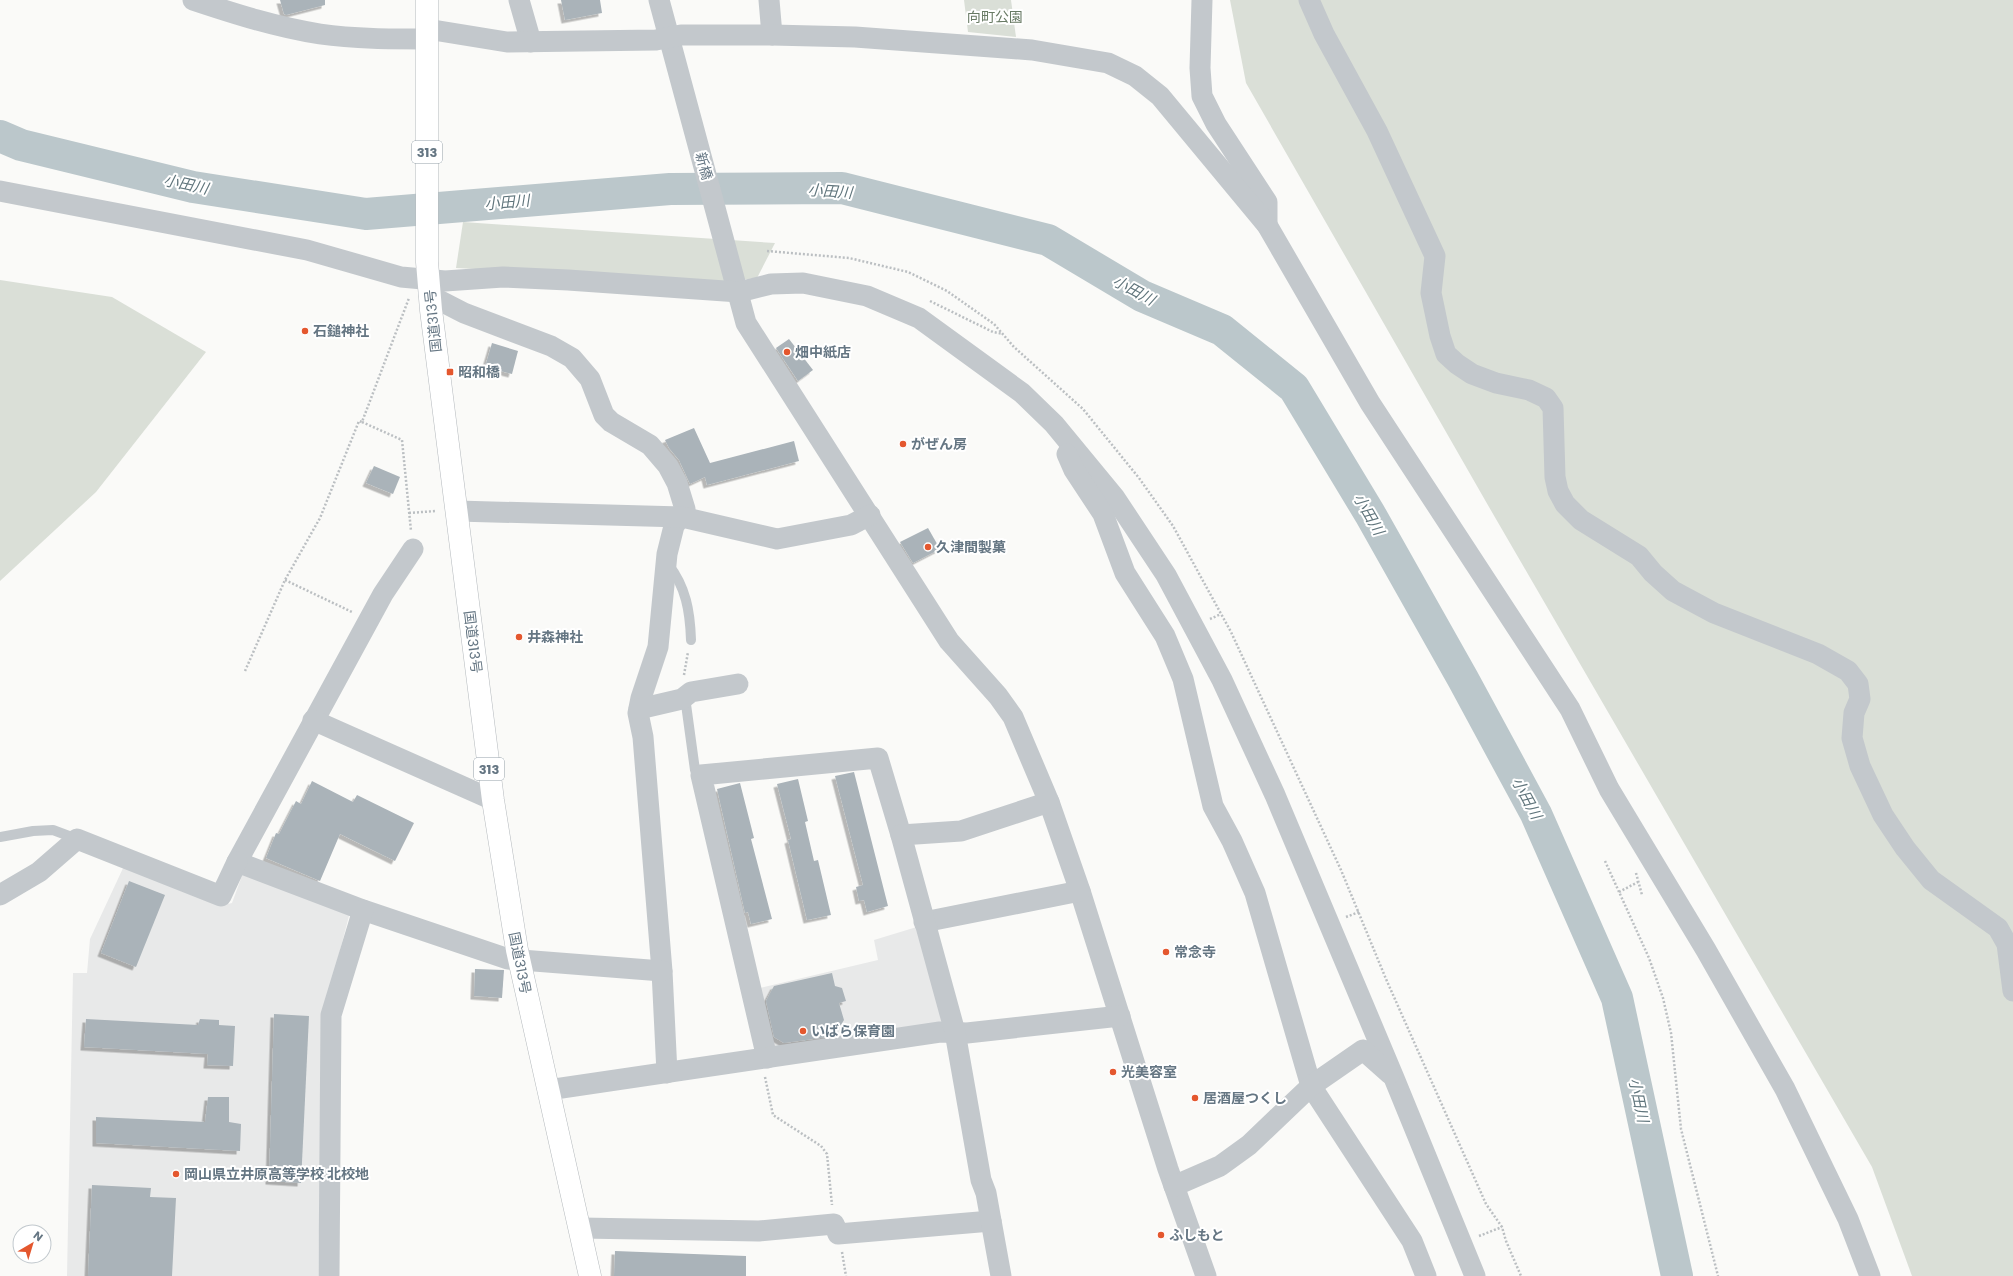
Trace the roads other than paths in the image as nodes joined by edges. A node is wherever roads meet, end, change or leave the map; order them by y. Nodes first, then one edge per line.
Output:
1 (193, 0) edge
2 (426, 0) edge
3 (519, 0) edge
4 (659, 0) edge
5 (769, 0) edge
6 (1202, 0) edge
7 (1309, 0) edge
8 (772, 35) junction
9 (426, 39) junction
10 (531, 42) junction
11 (671, 43) junction
12 (0, 191) edge
13 (1267, 225) junction
14 (737, 287) junction
15 (429, 288) junction
16 (1054, 424) junction
17 (457, 510) junction
18 (870, 515) junction
19 (682, 517) junction
20 (413, 549) road end
21 (667, 562) junction
22 (691, 640) road end
23 (738, 684) dead end
24 (684, 687) junction
25 (639, 709) junction
26 (313, 720) junction
27 (701, 775) junction
28 (493, 800) junction
29 (1049, 802) junction
30 (901, 835) junction
31 (0, 837) edge
32 (76, 839) junction
33 (237, 862) junction
34 (1080, 891) junction
35 (0, 895) edge
36 (363, 910) junction
37 (924, 922) junction
38 (519, 961) junction
39 (662, 971) junction
40 (2013, 991) edge
41 (1120, 1016) junction
42 (955, 1032) junction
43 (765, 1065) junction
44 (667, 1073) junction
45 (1394, 1078) junction
46 (1311, 1086) junction
47 (548, 1090) junction
48 (1174, 1186) junction
49 (991, 1221) junction
50 (580, 1228) junction
51 (1472, 1273) edge
52 (329, 1276) edge
53 (590, 1276) edge
54 (1001, 1276) edge
55 (1206, 1276) edge
56 (1426, 1276) edge
57 (1870, 1276) edge

1 - 9 street
2 - 9 highway, 国道313号 / 313
3 - 10 street
4 - 11 street, 新橋
5 - 8 street
6 - 13 street
7 - 40 street
8 - 11 street
8 - 13 street
9 - 10 street
9 - 15 highway, 国道313号 / 313
10 - 11 street
11 - 14 street, 新橋
12 - 15 street
13 - 57 street
14 - 15 street
14 - 16 street
14 - 18 street, 新橋
15 - 17 highway, 国道313号 / 313
15 - 19 street
16 - 45 street
16 - 46 street
17 - 19 street
17 - 28 highway, 国道313号 / 313
18 - 19 street
18 - 29 street, 新橋
19 - 21 street
20 - 26 street
21 - 22 lane
21 - 25 street
23 - 24 street
24 - 25 street
24 - 27 lane
25 - 39 street
26 - 28 street
26 - 33 street
27 - 30 street
27 - 43 street
28 - 38 highway, 国道313号 / 313
29 - 30 street
29 - 34 street, 新橋
30 - 37 street
31 - 32 lane
32 - 33 street
32 - 35 street
33 - 36 street
34 - 37 street
34 - 41 street, 新橋
36 - 38 street
36 - 52 street
37 - 42 street
38 - 39 street
38 - 47 highway, 国道313号 / 313
39 - 44 street
41 - 42 street
41 - 48 street, 新橋
42 - 43 street
42 - 49 street
43 - 44 street
44 - 47 street
45 - 46 street
45 - 51 street
46 - 48 street
46 - 56 street
47 - 50 highway, 国道313号 / 313
48 - 55 street, 新橋
49 - 50 street
49 - 54 street
50 - 53 highway, 国道313号 / 313

